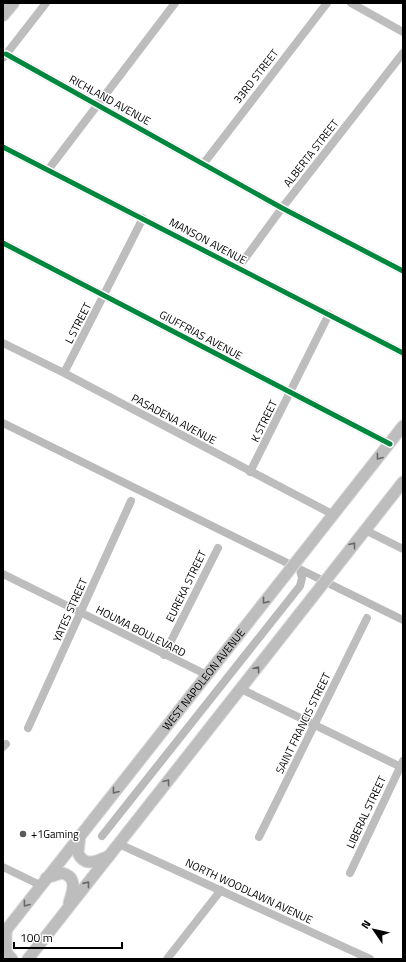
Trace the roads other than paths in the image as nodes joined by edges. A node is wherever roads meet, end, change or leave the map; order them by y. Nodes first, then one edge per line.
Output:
1 (13, 3) edge
2 (46, 3) edge
3 (175, 3) edge
4 (327, 3) edge
5 (350, 3) edge
6 (3, 15) edge
7 (403, 32) edge
8 (403, 53) edge
9 (4, 56) edge
10 (97, 104) junction
11 (3, 147) edge
12 (204, 163) junction
13 (48, 170) junction
14 (282, 208) junction
15 (143, 218) junction
16 (3, 243) edge
17 (238, 268) junction
18 (403, 271) edge
19 (104, 295) junction
20 (328, 314) junction
21 (3, 343) edge
22 (403, 353) edge
23 (64, 373) junction
24 (290, 393) junction
25 (403, 426) edge
26 (390, 444) junction
27 (250, 472) junction
28 (403, 482) edge
29 (131, 501) dead end
30 (334, 515) junction
31 (365, 530) junction
32 (218, 548) dead end
33 (403, 549) edge
34 (3, 574) edge
35 (81, 612) junction
36 (367, 618) dead end
37 (164, 655) junction
38 (205, 674) junction
39 (241, 689) junction
40 (314, 725) junction
41 (28, 728) dead end
42 (402, 765) edge
43 (80, 834) junction
44 (259, 837) dead end
45 (119, 844) junction
46 (109, 856) junction
47 (3, 867) edge
48 (350, 873) dead end
49 (43, 881) junction
50 (221, 890) junction
51 (68, 908) junction
52 (4, 934) edge
53 (12, 959) edge
54 (28, 959) edge
55 (167, 959) edge
56 (370, 959) edge

1 - 6 highway
2 - 9 street
3 - 10 street
4 - 12 street, 33RD STREET
5 - 7 street
8 - 14 street, ALBERTA STREET
9 - 10 street, RICHLAND AVENUE
10 - 12 street, RICHLAND AVENUE
10 - 13 street
11 - 13 street, MANSON AVENUE
12 - 14 street, RICHLAND AVENUE
13 - 15 street, MANSON AVENUE
14 - 17 street, ALBERTA STREET
14 - 18 street
15 - 17 street, MANSON AVENUE
15 - 19 street, L STREET
16 - 19 street, GIUFFRIAS AVENUE
17 - 20 street, MANSON AVENUE
19 - 23 street, L STREET
19 - 24 street, GIUFFRIAS AVENUE
20 - 22 street, MANSON AVENUE
20 - 24 street, K STREET
21 - 23 street, PASADENA AVENUE
23 - 27 street, PASADENA AVENUE
24 - 26 street, GIUFFRIAS AVENUE
24 - 27 street, K STREET
25 - 26 main road, WEST NAPOLEON AVENUE
26 -> 30 main road, WEST NAPOLEON AVENUE
27 - 30 street, PASADENA AVENUE
28 - 31 main road
29 - 35 street, YATES STREET
30 -> 38 main road, WEST NAPOLEON AVENUE
31 - 33 street
39 -> 31 main road
32 - 37 street, EUREKA STREET
34 - 35 street, HOUMA BOULEVARD
35 - 37 street, HOUMA BOULEVARD
35 - 41 street, YATES STREET
36 - 40 street, SAINT FRANCIS STREET
37 - 38 street, HOUMA BOULEVARD
38 -> 43 main road, WEST NAPOLEON AVENUE
39 - 40 street
45 -> 39 main road
40 - 42 street
40 - 44 street, SAINT FRANCIS STREET
42 - 48 street, LIBERAL STREET
43 - 46 main road
43 - 49 main road, WEST NAPOLEON AVENUE
45 - 46 main road
45 - 50 street, NORTH WOODLAWN AVENUE
51 -> 46 main road
47 - 49 street
49 - 51 main road
49 -> 52 main road, WEST NAPOLEON AVENUE
50 - 55 street
50 - 56 street, NORTH WOODLAWN AVENUE
51 - 54 main road
52 - 53 main road

